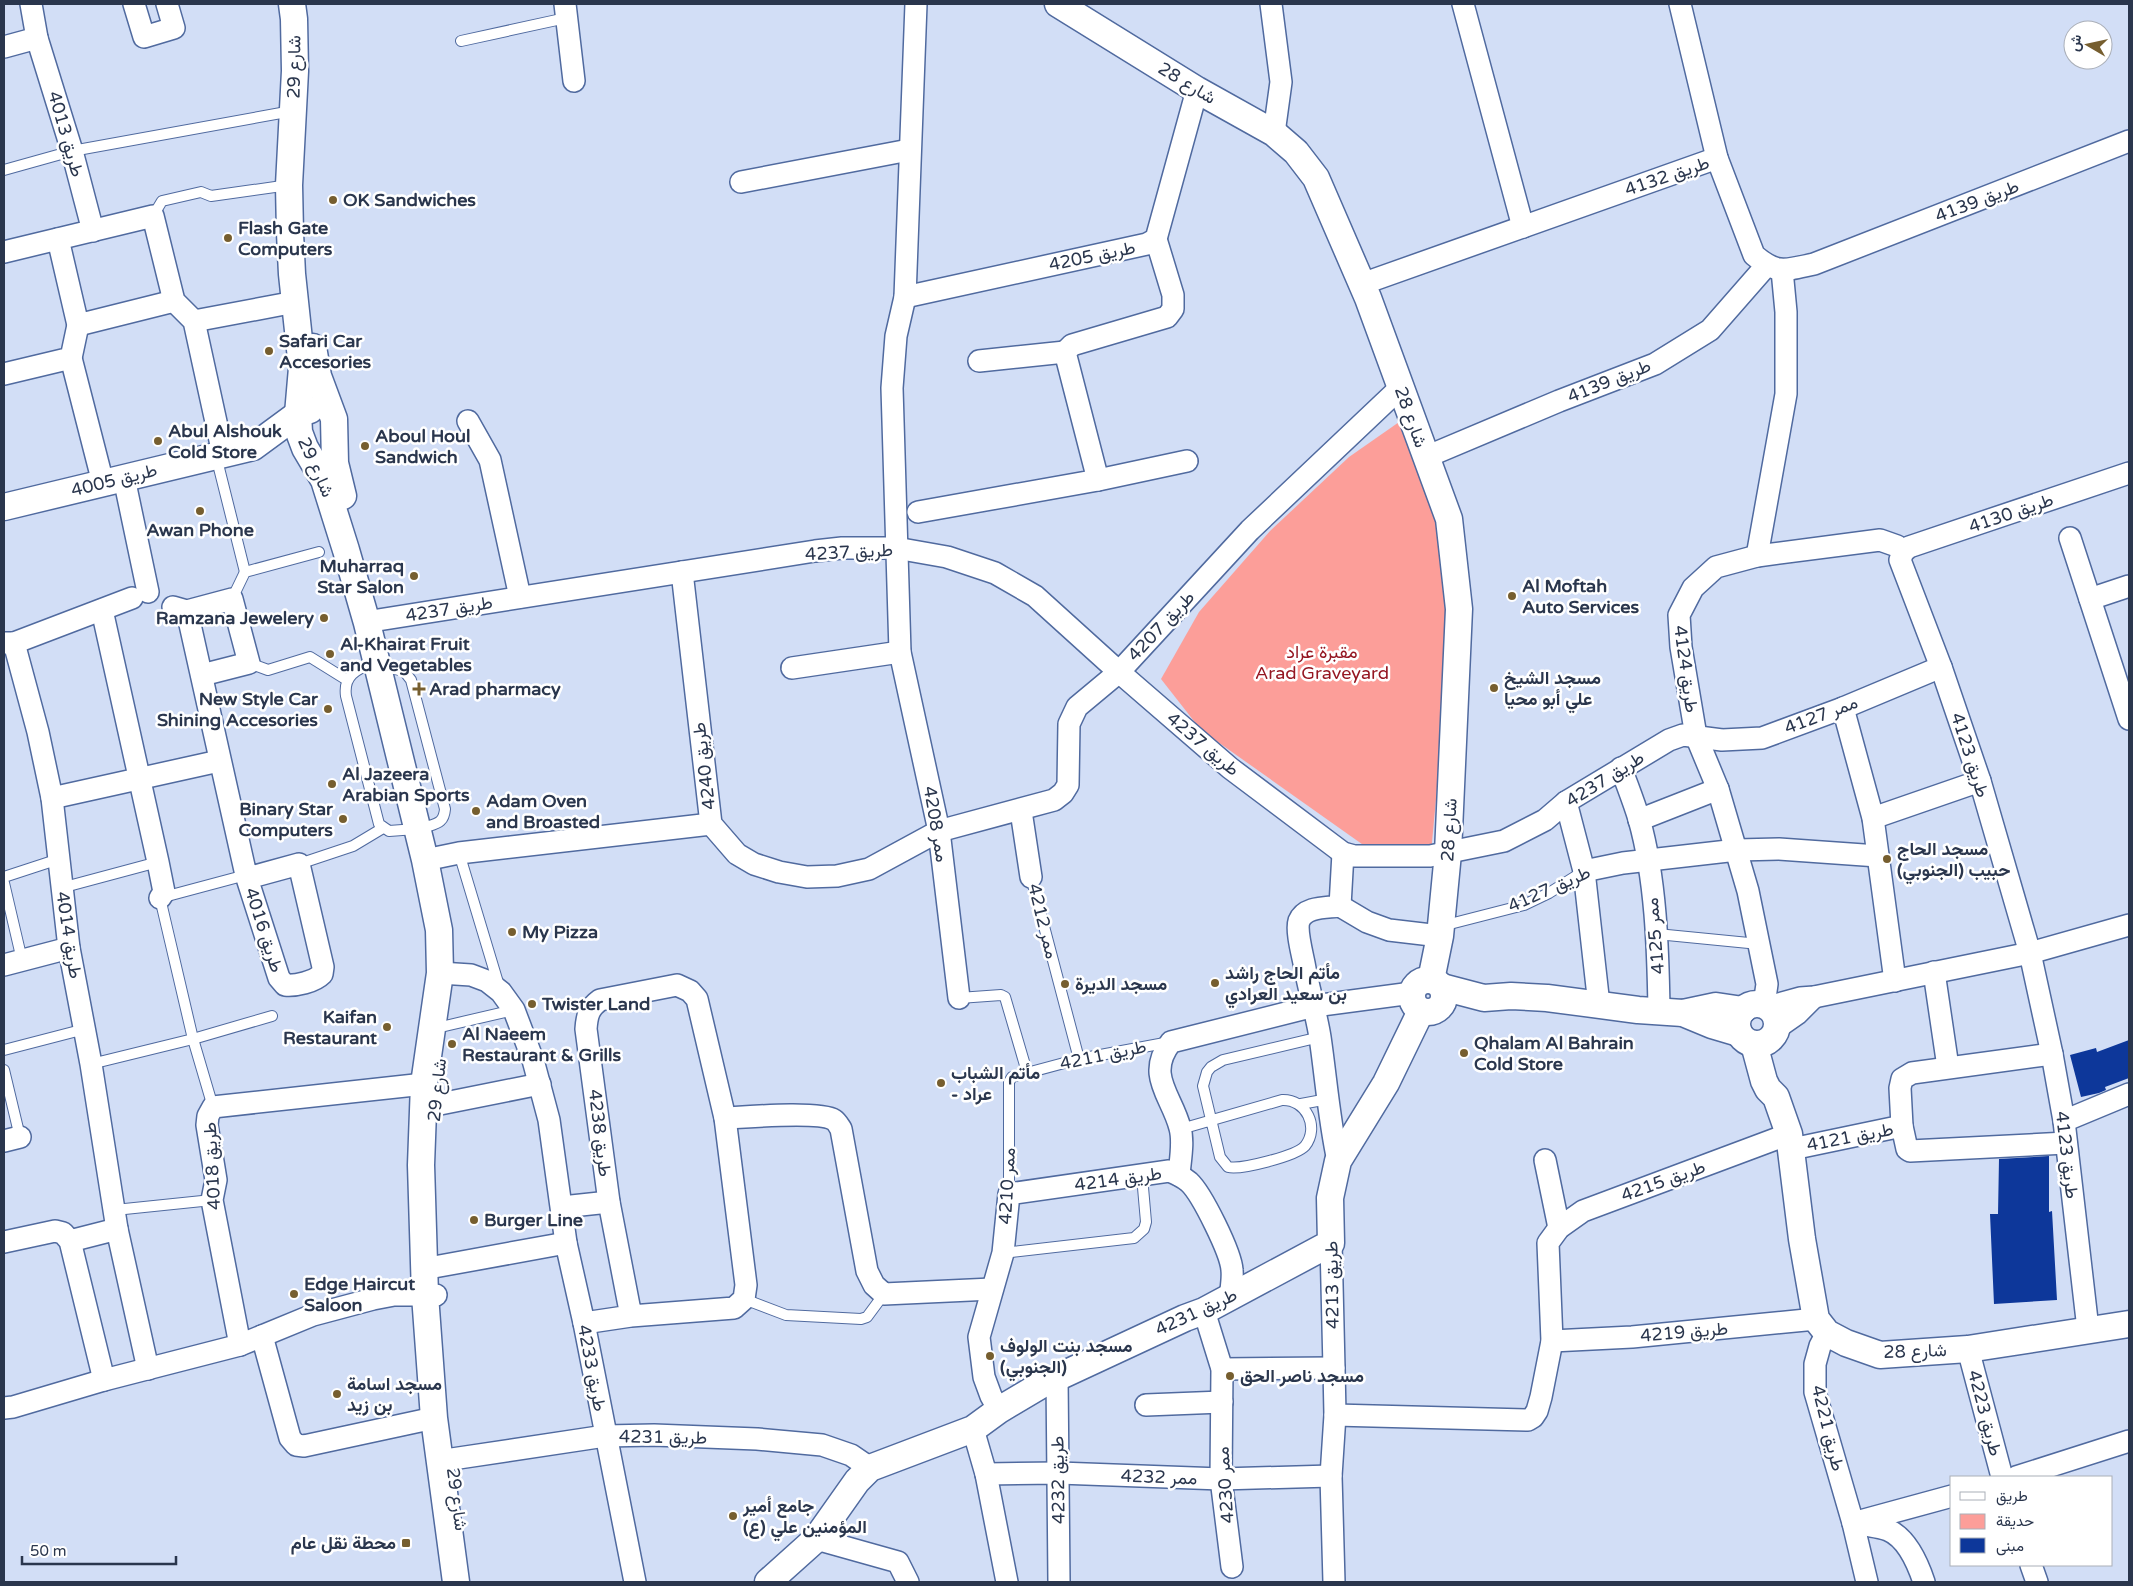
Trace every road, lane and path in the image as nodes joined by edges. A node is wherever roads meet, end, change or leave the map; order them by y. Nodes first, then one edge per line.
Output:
1 (31, 4) edge
2 (134, 4) edge
3 (167, 4) edge
4 (292, 4) edge
5 (308, 4) edge
6 (916, 4) edge
7 (1059, 4) edge
8 (1271, 4) edge
9 (1463, 4) edge
10 (1680, 4) edge
11 (566, 11) edge
12 (37, 38) junction
13 (461, 42) dead end
14 (4, 47) edge
15 (574, 81) dead end
16 (1198, 90) junction
17 (293, 111) junction
18 (1274, 133) junction
19 (2129, 141) edge
20 (910, 150) junction
21 (72, 151) junction
22 (1717, 158) junction
23 (4, 170) edge
24 (741, 182) dead end
25 (289, 185) junction
26 (154, 216) junction
27 (1523, 227) junction
28 (93, 231) junction
29 (58, 239) junction
30 (1156, 239) junction
31 (4, 252) edge
32 (1774, 268) junction
33 (1362, 284) junction
34 (905, 297) junction
35 (174, 301) junction
36 (295, 302) junction
37 (194, 321) junction
38 (78, 325) junction
39 (1065, 352) junction
40 (71, 358) junction
41 (979, 361) dead end
42 (4, 374) edge
43 (1400, 388) junction
44 (331, 409) junction
45 (298, 414) junction
46 (468, 422) dead end
47 (335, 439) junction
48 (253, 446) junction
49 (305, 448) junction
50 (219, 455) junction
51 (1426, 457) junction
52 (1187, 461) dead end
53 (2129, 473) edge
54 (1098, 480) junction
55 (113, 481) junction
56 (4, 507) edge
57 (918, 512) dead end
58 (2070, 538) dead end
59 (896, 548) junction
60 (319, 552) dead end
61 (1757, 556) junction
62 (1901, 556) junction
63 (245, 572) junction
64 (682, 572) junction
65 (2129, 586) edge
66 (520, 597) junction
67 (232, 599) junction
68 (2090, 599) junction
69 (102, 610) junction
70 (372, 622) junction
71 (9, 643) edge
72 (900, 652) junction
73 (249, 663) junction
74 (383, 665) junction
75 (1941, 667) junction
76 (792, 668) dead end
77 (1119, 672) junction
78 (202, 676) junction
79 (347, 680) junction
80 (1843, 708) junction
81 (2129, 719) edge
82 (1696, 736) junction
83 (219, 761) junction
84 (1621, 768) junction
85 (139, 779) junction
86 (1980, 781) junction
87 (1718, 789) junction
88 (52, 798) junction
89 (1566, 802) junction
90 (1021, 811) junction
91 (1873, 818) junction
92 (1639, 820) junction
93 (711, 824) junction
94 (382, 828) junction
95 (423, 828) junction
96 (939, 831) junction
97 (1737, 850) junction
98 (1343, 853) junction
99 (1448, 853) junction
100 (1878, 856) junction
101 (440, 857) junction
102 (59, 859) junction
103 (1647, 861) junction
104 (158, 862) junction
105 (299, 864) junction
106 (1584, 872) junction
107 (246, 875) junction
108 (4, 877) edge
109 (1031, 877) joint
110 (4, 883) edge
111 (61, 888) junction
112 (160, 898) junction
113 (1340, 906) junction
114 (2129, 925) edge
115 (1441, 931) junction
116 (1657, 934) junction
117 (1759, 944) junction
118 (69, 948) junction
119 (2030, 953) junction
120 (13, 963) edge
121 (1934, 972) junction
122 (447, 973) junction
123 (1895, 981) junction
124 (501, 992) junction
125 (1429, 995) junction
126 (959, 998) joint
127 (1599, 1005) junction
128 (1314, 1006) junction
129 (514, 1010) junction
130 (1671, 1012) junction
131 (272, 1016) dead end
132 (1759, 1021) junction
133 (445, 1026) junction
134 (85, 1029) junction
135 (1320, 1037) junction
136 (193, 1039) junction
137 (1171, 1042) junction
138 (4, 1050) edge
139 (2052, 1054) junction
140 (1079, 1059) junction
141 (91, 1064) junction
142 (1948, 1067) junction
143 (4, 1070) edge
144 (1027, 1072) junction
145 (1009, 1082) joint
146 (540, 1084) junction
147 (2129, 1094) edge
148 (430, 1095) junction
149 (1328, 1099) junction
150 (1301, 1104) junction
151 (213, 1107) junction
152 (725, 1118) junction
153 (1213, 1121) junction
154 (2064, 1121) junction
155 (1902, 1126) junction
156 (1181, 1129) junction
157 (12, 1139) edge
158 (1791, 1141) junction
159 (2066, 1142) junction
160 (1546, 1160) dead end
161 (1338, 1161) junction
162 (1179, 1175) junction
163 (1142, 1176) junction
164 (1009, 1194) junction
165 (212, 1200) junction
166 (609, 1202) junction
167 (562, 1207) junction
168 (116, 1220) junction
169 (1553, 1236) junction
170 (70, 1241) junction
171 (4, 1242) edge
172 (566, 1243) junction
173 (1331, 1243) junction
174 (1002, 1253) junction
175 (434, 1268) junction
176 (992, 1289) junction
177 (884, 1294) junction
178 (430, 1295) junction
179 (1230, 1298) junction
180 (744, 1299) junction
181 (1204, 1311) junction
182 (631, 1316) junction
183 (584, 1323) junction
184 (2129, 1324) edge
185 (1821, 1326) junction
186 (2088, 1329) junction
187 (262, 1336) junction
188 (1552, 1341) junction
189 (240, 1345) junction
190 (1968, 1349) junction
191 (1334, 1368) junction
192 (148, 1369) junction
193 (1222, 1369) junction
194 (1057, 1377) junction
195 (104, 1380) junction
196 (1222, 1402) junction
197 (1146, 1405) dead end
198 (4, 1408) edge
199 (999, 1410) junction
200 (1335, 1415) junction
201 (440, 1417) junction
202 (973, 1429) junction
203 (605, 1436) junction
204 (2129, 1441) edge
205 (452, 1459) junction
206 (870, 1468) junction
207 (1058, 1473) junction
208 (986, 1474) junction
209 (1331, 1476) junction
210 (2002, 1476) edge
211 (2019, 1476) edge
212 (1221, 1479) junction
213 (1950, 1497) edge
214 (1853, 1523) junction
215 (816, 1539) junction
216 (2031, 1566) edge
217 (1232, 1567) dead end
218 (456, 1582) edge
219 (469, 1582) edge
220 (635, 1582) edge
221 (768, 1582) edge
222 (908, 1582) edge
223 (1007, 1582) edge
224 (1059, 1582) edge
225 (1334, 1582) edge
226 (1867, 1582) edge
227 (1924, 1582) edge
228 (2037, 1582) edge

1 - 12 street, طريق 4013
2 - 3 street
4 - 17 street, شارع 29
5 - 44 street, شارع 29
6 - 20 street
7 - 16 street, شارع 28
8 - 18 street
9 - 27 street
10 - 22 street, طريق 4132
11 - 13 lane
11 - 15 street
12 - 14 street
12 - 21 street, طريق 4013
16 - 18 street, شارع 28
16 - 30 street, طريق 4205
17 - 21 lane
17 - 25 street, شارع 29
18 - 33 street, شارع 28
19 - 32 street, طريق 4139
20 - 24 street
20 - 34 street
21 - 23 lane
21 - 28 street, طريق 4013
22 - 27 street, طريق 4132
22 - 32 street
25 - 26 lane
25 - 36 street, شارع 29
26 - 28 street
26 - 35 street
27 - 33 street, طريق 4132
28 - 29 street
29 - 31 street
29 - 38 street
30 - 34 street, طريق 4205
30 - 39 street
32 - 51 street, طريق 4139
32 - 61 street
33 - 43 street, شارع 28
34 - 59 street
35 - 37 street
35 - 38 street
36 - 37 street
36 - 45 street, شارع 29
37 - 50 street
38 - 40 street
39 - 41 street
39 - 54 street
40 - 42 street
40 - 55 street
43 - 51 street, شارع 28
43 - 77 street, طريق 4207
44 - 45 street, طريق 4005
44 - 47 street, شارع 29
45 - 48 street, طريق 4005
45 - 49 street, شارع 29
46 - 66 street
47 - 49 street, طريق 4005
47 - 70 street, شارع 29
48 - 49 street, طريق 4005
48 - 50 street, طريق 4005
49 - 70 street, شارع 29
50 - 55 street, طريق 4005
50 - 63 lane
51 - 99 street, شارع 28
52 - 54 street
53 - 62 street, طريق 4130
54 - 57 street
55 - 56 street, طريق 4005
55 - 69 street
58 - 68 street
59 - 64 street, طريق 4237
59 - 72 street, ممر 4208
59 - 77 street, طريق 4237
60 - 63 lane
61 - 62 street, طريق 4124
61 - 82 street, طريق 4124
62 - 75 street, طريق 4123
63 - 67 lane
64 - 66 street, طريق 4237
64 - 93 street, طريق 4240
65 - 68 street
66 - 70 street, طريق 4237
67 - 73 street
67 - 78 street, طريق 4016
68 - 81 street
69 - 71 street
69 - 85 street
70 - 74 street, شارع 29
71 - 88 street, طريق 4014
72 - 76 street
72 - 96 street, ممر 4208
73 - 78 street
73 - 79 lane
74 - 79 lane
74 - 95 street, شارع 29
75 - 80 street, ممر 4127
75 - 86 street, طريق 4123
77 - 90 street, طريق 4207
77 - 98 street, طريق 4237
78 - 83 street, طريق 4016
79 - 94 lane
80 - 82 street, ممر 4127
80 - 91 street
82 - 84 street, طريق 4237
82 - 87 street, طريق 4124
83 - 85 street
83 - 107 street, طريق 4016
84 - 89 street, طريق 4237
84 - 92 street
85 - 88 street
85 - 104 street
86 - 91 street
86 - 119 street, طريق 4123
87 - 92 street
87 - 97 street, طريق 4124
88 - 102 street, طريق 4014
89 - 99 street, طريق 4237
89 - 106 street
90 - 96 street, طريق 4207
90 - 109 street, ممر 4212
91 - 100 street
92 - 103 street
93 - 96 street, طريق 4240
93 - 101 street
94 - 95 lane
94 - 105 lane
95 - 101 street, شارع 29
96 - 126 street, ممر 4208
97 - 100 street
97 - 103 street
97 - 117 street, طريق 4124
98 - 99 street, طريق 4237
98 - 113 street
99 - 115 street, شارع 28
100 - 123 street
101 - 122 street, شارع 29
101 - 124 lane
102 - 108 lane
102 - 111 street, طريق 4014
103 - 106 street, طريق 4127
103 - 116 street, ممر 4125
104 - 111 lane
104 - 112 street
105 - 107 street, طريق 4016
105 - 107 street, طريق 4016
106 - 115 lane, طريق 4127
106 - 127 street
107 - 112 lane
109 - 140 lane, ممر 4212
110 - 120 lane
111 - 118 street, طريق 4014
112 - 136 lane
113 - 115 street
113 - 128 street
114 - 119 street
115 - 125 street, شارع 28
116 - 117 lane
116 - 130 street, ممر 4125
117 - 132 street, طريق 4124
118 - 120 street
118 - 134 street, طريق 4014
119 - 121 street
119 - 139 street, طريق 4123
121 - 123 street
121 - 142 street
122 - 124 street, طريق 4233
122 - 133 street, شارع 29
122 - 148 street, شارع 29
123 - 132 street
124 - 129 street, طريق 4233
125 - 127 street
125 - 128 street, طريق 4211
125 - 161 street, طريق 4213
126 - 144 lane
127 - 130 street
128 - 135 street
128 - 137 street, طريق 4211
129 - 133 lane
129 - 146 street, طريق 4233
130 - 132 street
131 - 136 lane
132 - 158 street
133 - 148 street, شارع 29
134 - 138 lane
134 - 141 street, طريق 4014
135 - 149 street
135 - 153 lane
136 - 141 lane
136 - 151 lane
137 - 140 lane, طريق 4211
137 - 156 street, طريق 4211
139 - 142 street, طريق 4121
139 - 154 street, طريق 4123
140 - 144 lane, طريق 4211
141 - 168 street, طريق 4014
142 - 155 street, طريق 4121
143 - 157 lane
144 - 145 lane, طريق 4211
145 - 164 lane, ممر 4210
146 - 148 street, طريق 4018
146 - 167 street, طريق 4233
147 - 154 street
148 - 151 street, طريق 4018
148 - 175 street, شارع 29
148 - 178 street, شارع 29
149 - 150 lane
149 - 161 street
150 - 153 lane
150 - 153 lane
151 - 165 street, طريق 4018
152 - 166 street, طريق 4238
152 - 177 street
152 - 180 street, طريق 4238
153 - 156 lane
154 - 159 street, طريق 4123
155 - 158 street, طريق 4121
155 - 159 street
156 - 162 street, طريق 4211
158 - 169 street, طريق 4215
158 - 185 street
159 - 186 street, طريق 4123
160 - 169 street
161 - 173 street, طريق 4213
162 - 163 street, طريق 4214
162 - 179 street, طريق 4214
163 - 164 street, طريق 4214
163 - 174 lane
164 - 174 street, ممر 4210
165 - 168 lane
165 - 189 street, طريق 4018
166 - 167 street
166 - 182 street, طريق 4238
167 - 172 street, طريق 4233
168 - 170 street
168 - 192 street, طريق 4014
169 - 188 street
170 - 171 street
170 - 195 street
172 - 175 street
172 - 183 street, طريق 4233
173 - 179 street, طريق 4231
173 - 191 street, طريق 4213
174 - 176 street, ممر 4210
175 - 178 street, شارع 29
176 - 177 street
176 - 199 street, ممر 4210
177 - 180 lane
178 - 187 street
178 - 201 street, شارع 29
179 - 181 street, طريق 4231
180 - 182 street
181 - 193 street, ممر 4230
181 - 194 street, طريق 4231
182 - 183 street
183 - 203 street, طريق 4233
184 - 186 street, شارع 28
185 - 188 street, طريق 4219
185 - 190 street, شارع 28
185 - 214 street, طريق 4221
186 - 190 street, شارع 28
187 - 189 street
187 - 201 street
188 - 200 street
189 - 192 street
190 - 210 street, طريق 4223
191 - 193 street
191 - 200 street, طريق 4213
192 - 195 street
193 - 196 street, ممر 4230
194 - 199 street, طريق 4231
194 - 207 street, طريق 4232
195 - 198 street
196 - 197 street
196 - 212 street, ممر 4230
199 - 202 street, طريق 4231
200 - 209 street, طريق 4213
201 - 205 street, شارع 29
201 - 218 street, شارع 29
202 - 206 street, طريق 4231
202 - 208 street
203 - 205 street, طريق 4231
203 - 206 street, طريق 4231
203 - 220 street, طريق 4233
204 - 211 street
205 - 219 street, شارع 29
206 - 215 street, طريق 4231
207 - 208 street, ممر 4232
207 - 212 street, ممر 4232
207 - 224 street, طريق 4232
208 - 223 street
209 - 212 street, ممر 4232
209 - 225 street, طريق 4213
212 - 217 street, ممر 4230
213 - 214 street
214 - 226 street, طريق 4221
214 - 227 street
215 - 221 street, طريق 4231
215 - 222 street
216 - 228 street

